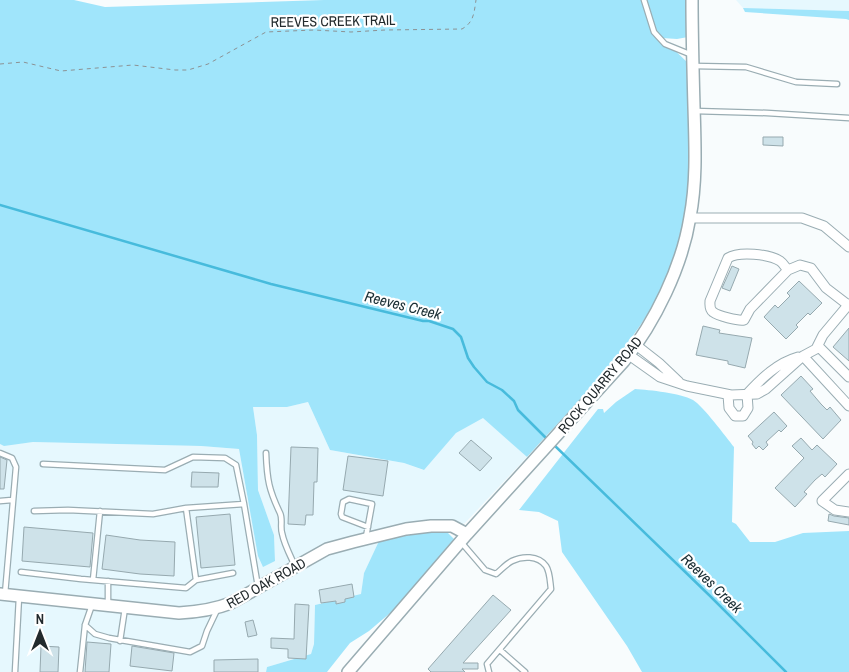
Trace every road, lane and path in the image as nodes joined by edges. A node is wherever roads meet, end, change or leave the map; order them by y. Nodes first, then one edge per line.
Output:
1 (476, 0) edge
2 (644, 0) edge
3 (692, 0) edge
4 (693, 61) junction
5 (0, 64) edge
6 (837, 84) dead end
7 (694, 111) junction
8 (849, 118) edge
9 (690, 218) junction
10 (849, 247) edge
11 (788, 270) junction
12 (848, 305) edge
13 (636, 345) junction
14 (818, 346) junction
15 (629, 355) junction
16 (803, 356) junction
17 (849, 377) edge
18 (679, 382) junction
19 (747, 394) junction
20 (728, 395) junction
21 (849, 406) edge
22 (0, 453) edge
23 (266, 453) dead end
24 (44, 464) dead end
25 (848, 478) edge
26 (12, 500) junction
27 (0, 501) edge
28 (244, 504) junction
29 (186, 508) junction
30 (34, 511) dead end
31 (100, 511) junction
32 (849, 512) edge
33 (367, 532) junction
34 (463, 538) junction
35 (295, 567) junction
36 (21, 572) dead end
37 (233, 573) dead end
38 (93, 580) junction
39 (196, 580) junction
40 (108, 581) junction
41 (258, 588) junction
42 (2, 595) edge
43 (20, 597) junction
44 (92, 605) junction
45 (108, 606) junction
46 (126, 608) junction
47 (218, 609) junction
48 (85, 624) junction
49 (120, 641) junction
50 (500, 650) junction
51 (15, 672) edge
52 (80, 672) edge
53 (348, 672) edge
54 (489, 672) edge
55 (525, 672) edge

1 - 5 path, REEVES CREEK TRAIL
2 - 4 lane
3 - 4 street, ROCK QUARRY ROAD
4 - 6 lane
4 - 7 street, ROCK QUARRY ROAD
7 - 8 lane
7 - 9 street, ROCK QUARRY ROAD
9 - 10 street
9 - 13 street, ROCK QUARRY ROAD
11 - 11 street
11 - 12 street
12 - 14 street
13 - 15 street, ROCK QUARRY ROAD
13 - 18 street
14 - 16 street
14 - 17 street
15 - 18 street
15 - 34 street, ROCK QUARRY ROAD
16 - 19 street
16 - 21 street
18 - 20 street
19 - 20 street
19 - 20 street
22 - 26 lane
23 - 35 lane
24 - 28 lane
25 - 32 street
26 - 27 lane
26 - 42 lane
28 - 29 lane
28 - 41 lane
29 - 31 lane
29 - 39 lane
30 - 31 lane
31 - 38 lane
33 - 33 lane
33 - 34 street, RED OAK ROAD
33 - 35 street, RED OAK ROAD
34 - 50 lane
34 - 53 street, ROCK QUARRY ROAD
35 - 41 street, RED OAK ROAD
36 - 38 lane
37 - 39 lane
38 - 40 lane
39 - 40 lane
40 - 45 lane
41 - 47 street, RED OAK ROAD
42 - 43 street, RED OAK ROAD
43 - 44 street, RED OAK ROAD
43 - 51 lane
44 - 45 street, RED OAK ROAD
44 - 48 lane
45 - 46 street, RED OAK ROAD
46 - 47 street, RED OAK ROAD
46 - 49 lane
47 - 49 lane
48 - 49 lane
48 - 52 lane
50 - 54 lane
50 - 55 lane

